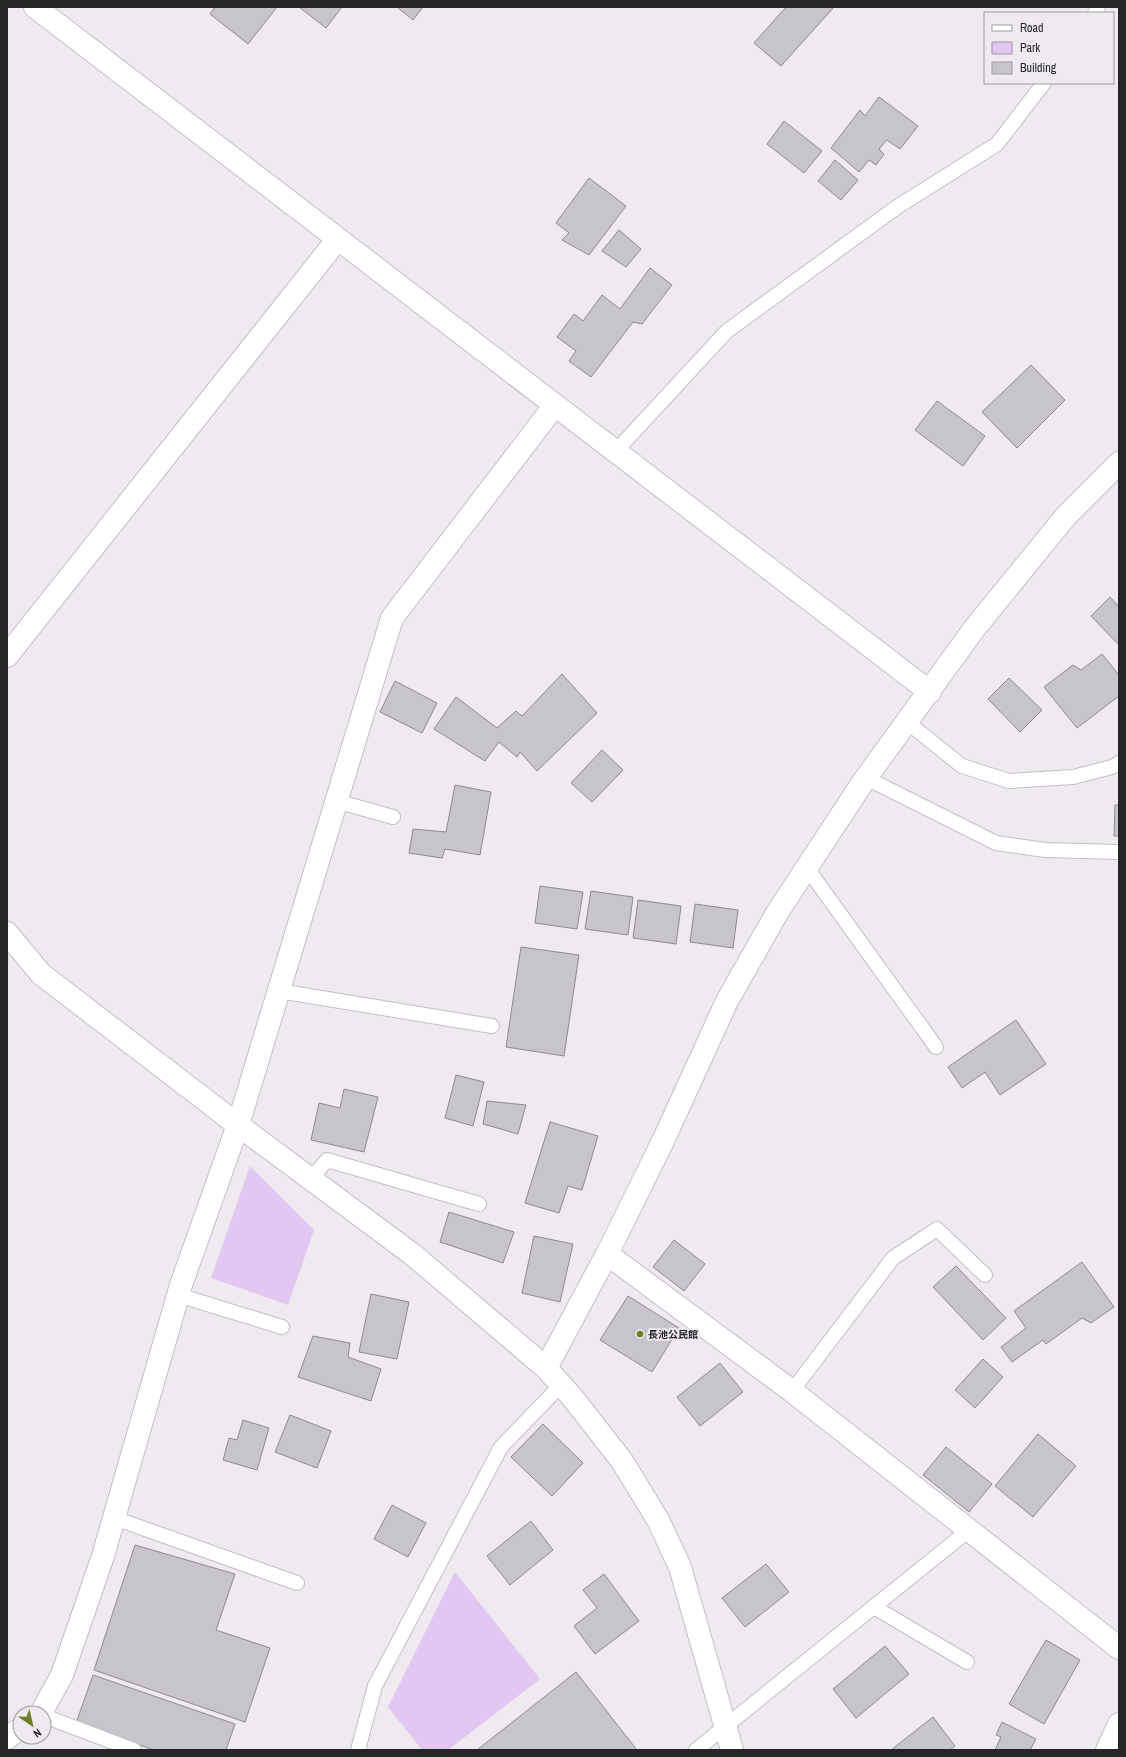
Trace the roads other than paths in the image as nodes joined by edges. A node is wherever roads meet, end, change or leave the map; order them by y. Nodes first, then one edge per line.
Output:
1 (35, 7) edge
2 (1043, 84) edge
3 (337, 240) junction
4 (555, 404) junction
5 (615, 452) junction
6 (1119, 462) edge
7 (7, 656) edge
8 (930, 692) junction
9 (907, 722) junction
10 (1119, 763) edge
11 (866, 778) junction
12 (336, 801) junction
13 (393, 817) dead end
14 (1119, 852) edge
15 (807, 868) junction
16 (7, 933) edge
17 (279, 990) junction
18 (492, 1026) dead end
19 (936, 1047) dead end
20 (238, 1125) junction
21 (311, 1179) junction
22 (479, 1204) dead end
23 (607, 1254) junction
24 (986, 1275) dead end
25 (178, 1295) junction
26 (282, 1327) dead end
27 (546, 1368) junction
28 (562, 1385) junction
29 (792, 1391) junction
30 (114, 1518) junction
31 (969, 1530) junction
32 (297, 1583) dead end
33 (874, 1608) junction
34 (1119, 1648) edge
35 (967, 1662) dead end
36 (45, 1705) edge
37 (52, 1719) edge
38 (1119, 1724) edge
39 (725, 1727) junction
40 (134, 1750) edge
41 (358, 1750) edge
42 (696, 1750) edge
43 (732, 1750) edge
44 (1107, 1750) edge

1 - 3 street
2 - 5 lane
3 - 4 street
3 - 7 street
4 - 5 street
4 - 12 street
5 - 8 street
6 - 8 street
8 - 9 street
9 - 10 lane
9 - 11 street
11 - 14 lane
11 - 15 street
12 - 13 lane
12 - 17 street
15 - 19 lane
15 - 23 street
16 - 20 street
17 - 18 lane
17 - 20 street
20 - 21 street
20 - 25 street
21 - 22 lane
21 - 27 street
23 - 27 street
23 - 29 street
24 - 29 lane
25 - 26 lane
25 - 30 street
27 - 28 street
28 - 39 street
28 - 41 lane
29 - 31 street
30 - 32 lane
30 - 36 street
31 - 33 lane
31 - 34 street
33 - 35 lane
33 - 39 lane
37 - 40 lane
38 - 44 street
39 - 42 lane
39 - 43 street

